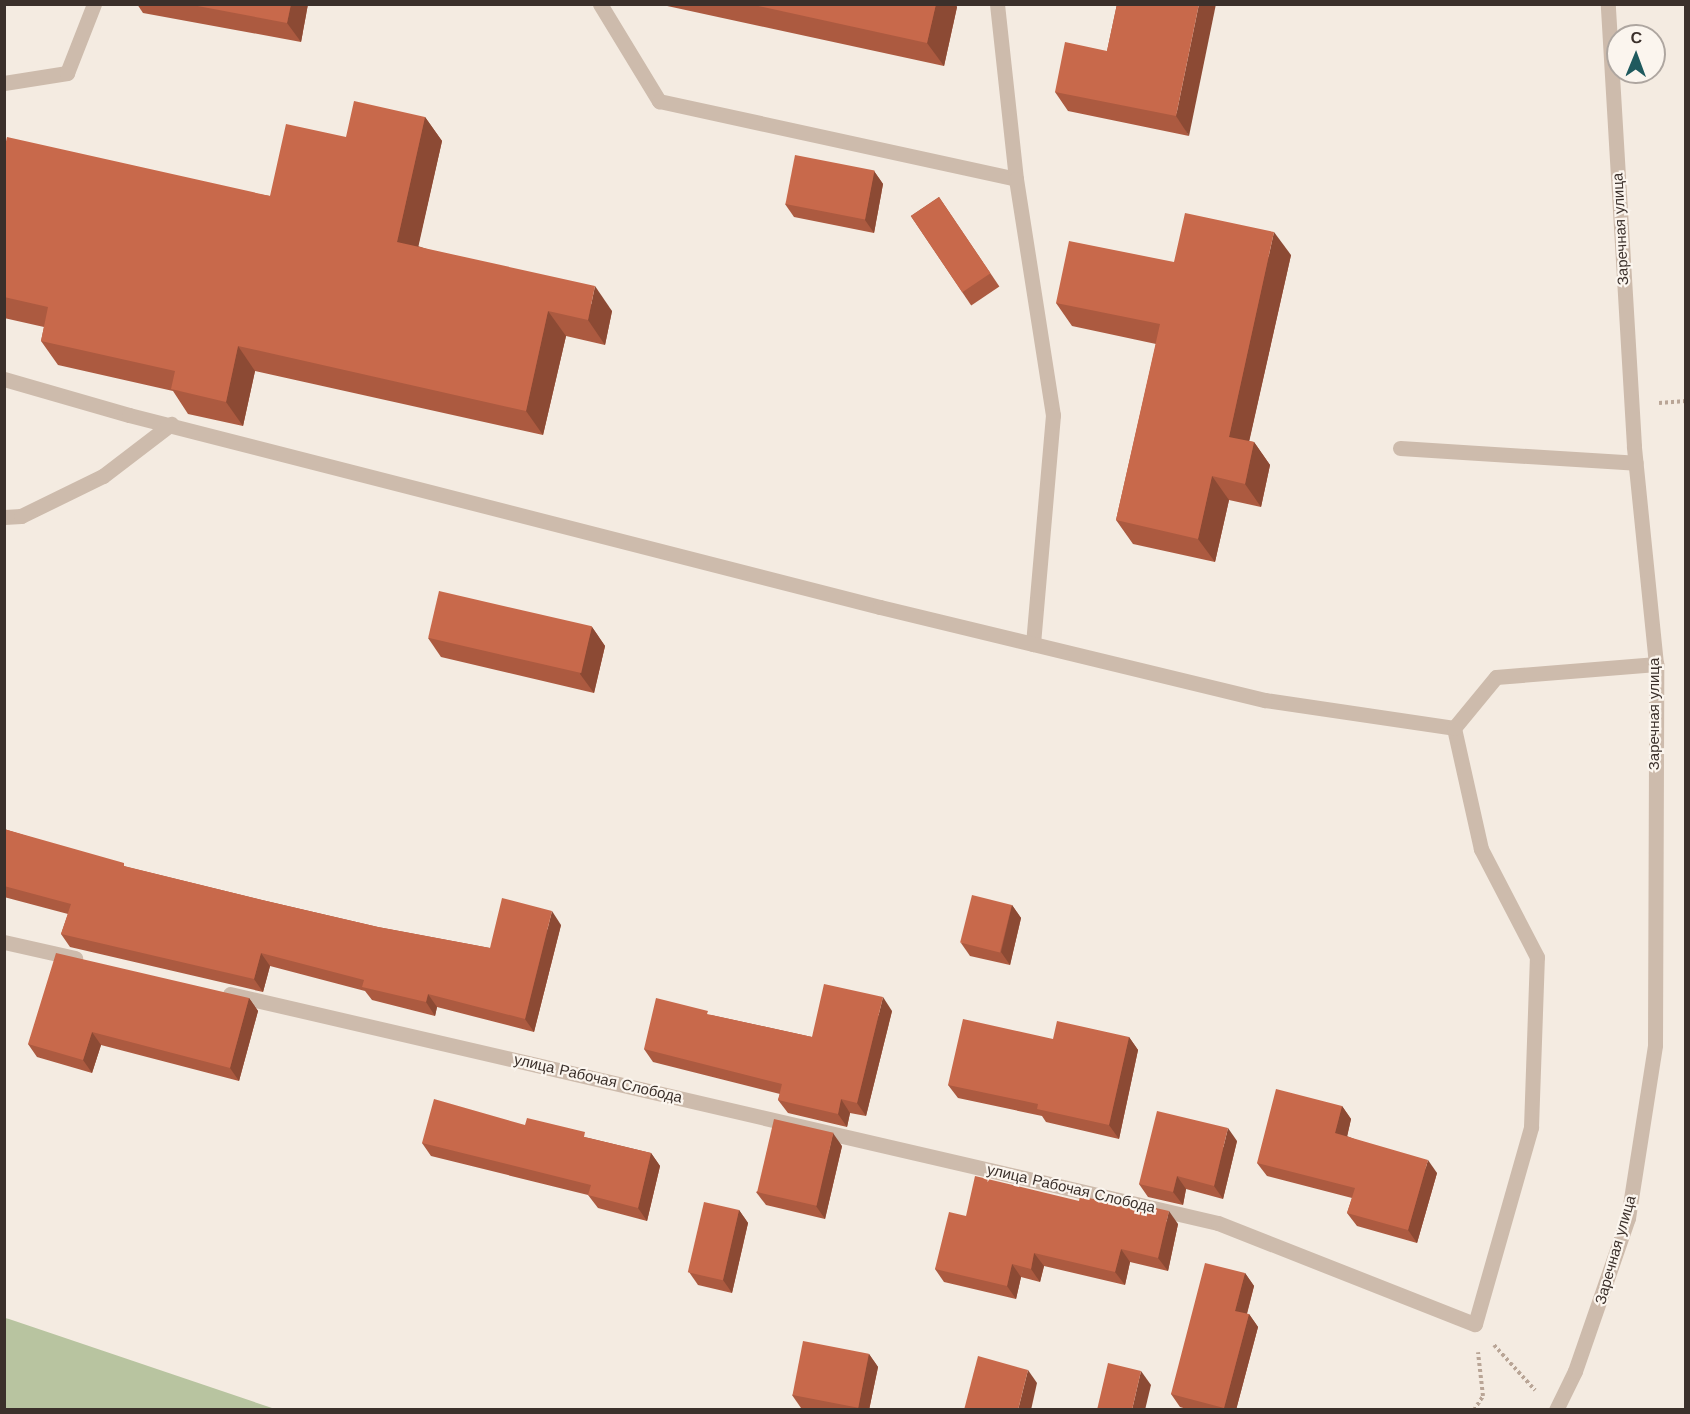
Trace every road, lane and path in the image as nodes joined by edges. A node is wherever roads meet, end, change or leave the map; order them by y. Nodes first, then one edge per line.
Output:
1 (94, 4) edge
2 (600, 4) edge
3 (997, 4) edge
4 (1608, 4) edge
5 (4, 83) edge
6 (1016, 179) junction
7 (4, 379) edge
8 (171, 423) junction
9 (1400, 448) dead end
10 (1636, 463) junction
11 (4, 516) edge
12 (1033, 644) junction
13 (1656, 664) junction
14 (1454, 728) junction
15 (4, 942) edge
16 (86, 961) edge
17 (214, 991) edge
18 (1475, 1324) junction
19 (1537, 1392) dead end
20 (1474, 1410) edge
21 (1556, 1410) edge

1 - 5 street
2 - 6 street
3 - 6 street
4 - 10 street, Заречная улица
6 - 12 street
7 - 8 street
8 - 11 street
8 - 12 street
9 - 10 street
10 - 13 street, Заречная улица
12 - 14 street
13 - 14 street
13 - 21 street, Заречная улица
14 - 18 street
15 - 16 street
17 - 18 street, улица Рабочая Слобода
18 - 19 path
18 - 20 path

